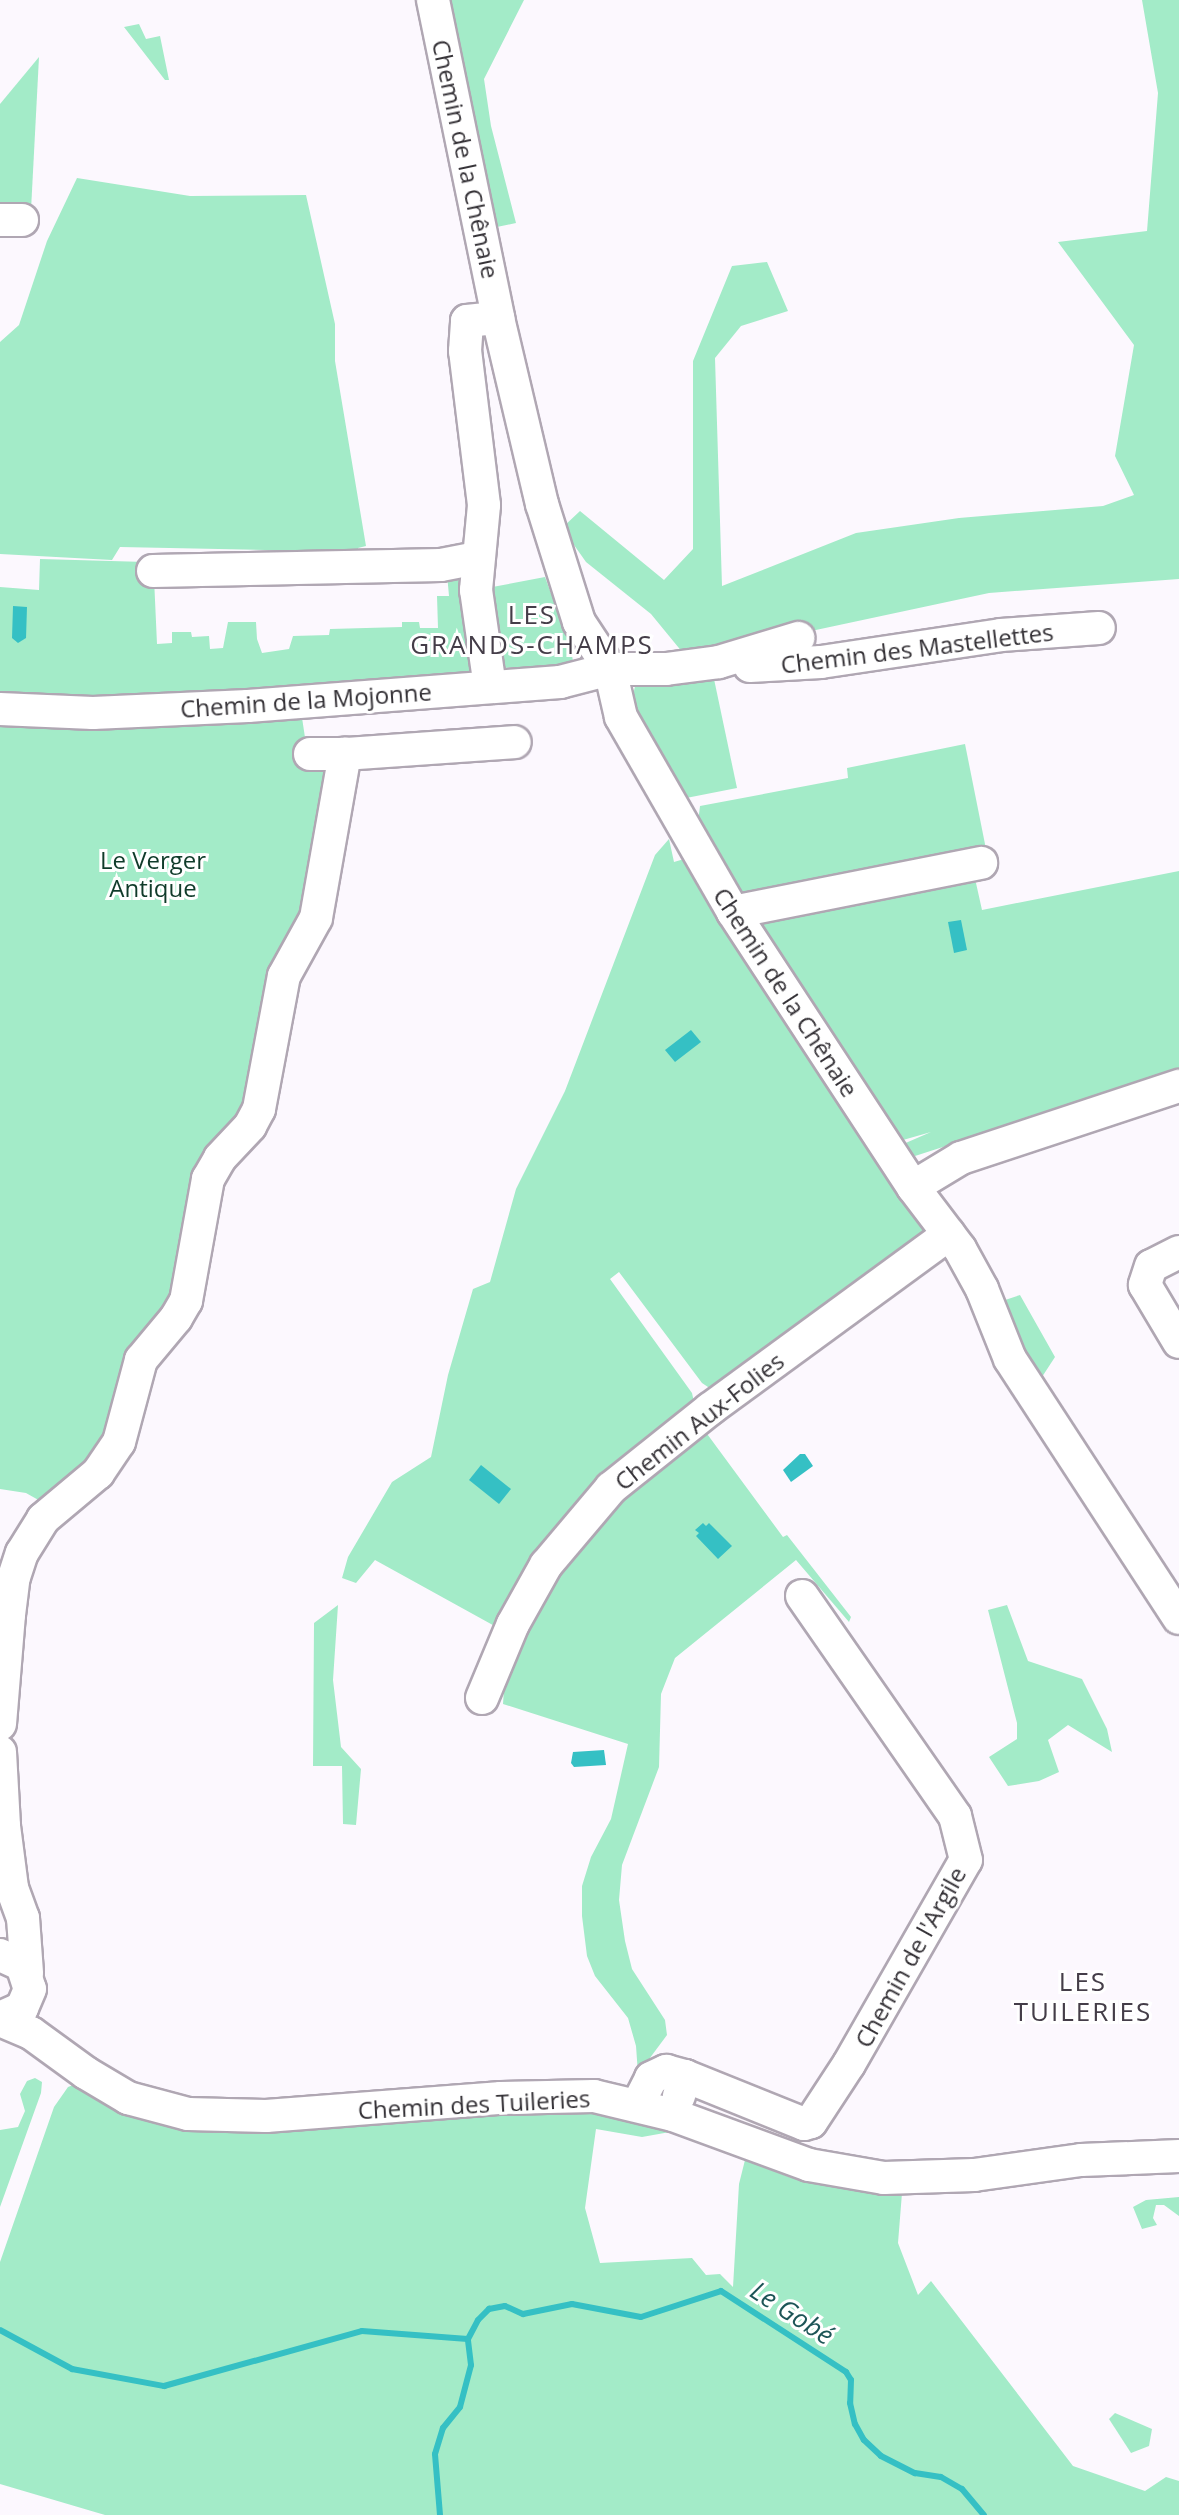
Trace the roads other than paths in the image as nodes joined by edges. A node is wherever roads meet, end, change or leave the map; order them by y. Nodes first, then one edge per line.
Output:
1 (433, 0) edge
2 (498, 318) junction
3 (478, 558) junction
4 (153, 571) dead end
5 (1099, 628) dead end
6 (798, 638) dead end
7 (741, 655) junction
8 (610, 669) junction
9 (490, 687) junction
10 (0, 709) edge
11 (515, 742) dead end
12 (310, 754) dead end
13 (345, 754) junction
14 (981, 863) dead end
15 (733, 912) junction
16 (1179, 1086) edge
17 (913, 1187) junction
18 (949, 1234) junction
19 (1179, 1252) edge
20 (1179, 1342) edge
21 (1169, 1578) edge
22 (802, 1596) dead end
23 (1179, 1618) edge
24 (482, 1698) dead end
25 (0, 1724) edge
26 (0, 1752) edge
27 (12, 1888) junction
28 (0, 1947) edge
29 (0, 1955) edge
30 (28, 1981) junction
31 (0, 2019) edge
32 (60, 2051) junction
33 (685, 2076) junction
34 (638, 2104) junction
35 (673, 2115) junction
36 (1179, 2156) edge

1 - 2 street, Chemin de la Chênaie
2 - 3 street
2 - 8 street, Chemin de la Chênaie
3 - 4 street
3 - 9 street
5 - 7 street, Chemin des Mastellettes
6 - 7 street, Chemin des Mastellettes
7 - 8 street, Chemin des Mastellettes
8 - 9 street, Chemin de la Mojonne
8 - 15 street, Chemin de la Chênaie
9 - 10 street, Chemin de la Mojonne
11 - 13 street
12 - 13 street
13 - 25 street
14 - 15 street
15 - 17 street, Chemin de la Chênaie
16 - 17 street
17 - 18 street, Chemin de la Chênaie
18 - 21 street, Chemin de la Chênaie
18 - 24 street, Chemin Aux-Folies
19 - 20 street
21 - 23 street, Chemin de la Chênaie
22 - 33 street, Chemin de l'Argile
26 - 27 street
27 - 28 street
27 - 30 street
29 - 30 street
30 - 31 street
30 - 32 street, Chemin des Tuileries
31 - 32 street, Chemin des Tuileries
32 - 34 street, Chemin des Tuileries
33 - 34 street
33 - 35 street
34 - 35 street, Chemin des Tuileries
35 - 36 street, Chemin des Tuileries

